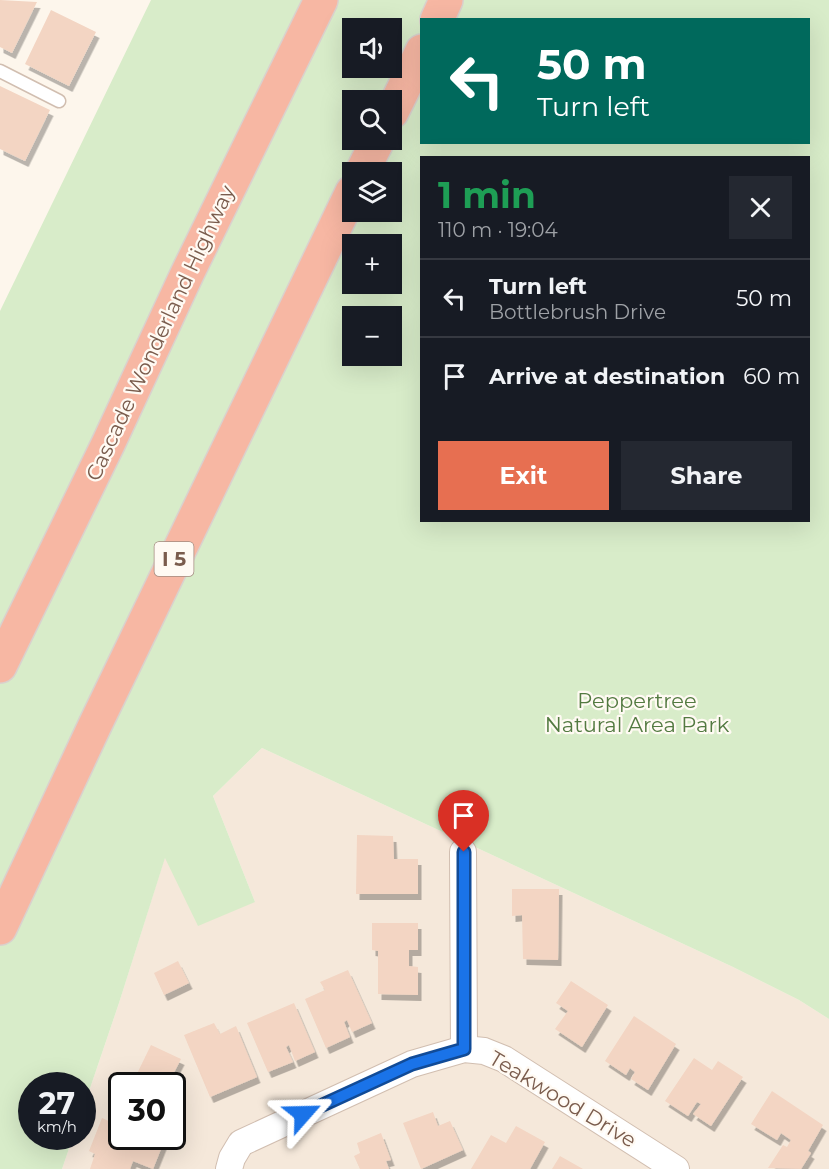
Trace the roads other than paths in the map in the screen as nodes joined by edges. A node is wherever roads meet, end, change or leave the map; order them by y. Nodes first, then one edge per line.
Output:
1 (321, 0) edge
2 (446, 0) edge
3 (438, 18) edge
4 (420, 55) edge
5 (0, 71) edge
6 (402, 92) edge
7 (59, 101) dead end
8 (342, 213) edge
9 (0, 666) edge
10 (464, 852) dead end
11 (0, 928) edge
12 (464, 1049) junction
13 (229, 1169) edge
14 (676, 1169) edge

1 - 9 highway, Cascade Wonderland Highway
2 - 3 highway
4 - 6 highway
5 - 7 lane
8 - 11 highway, I 5
10 - 12 street
12 - 13 street, Teakwood Drive
12 - 14 street, Teakwood Drive

